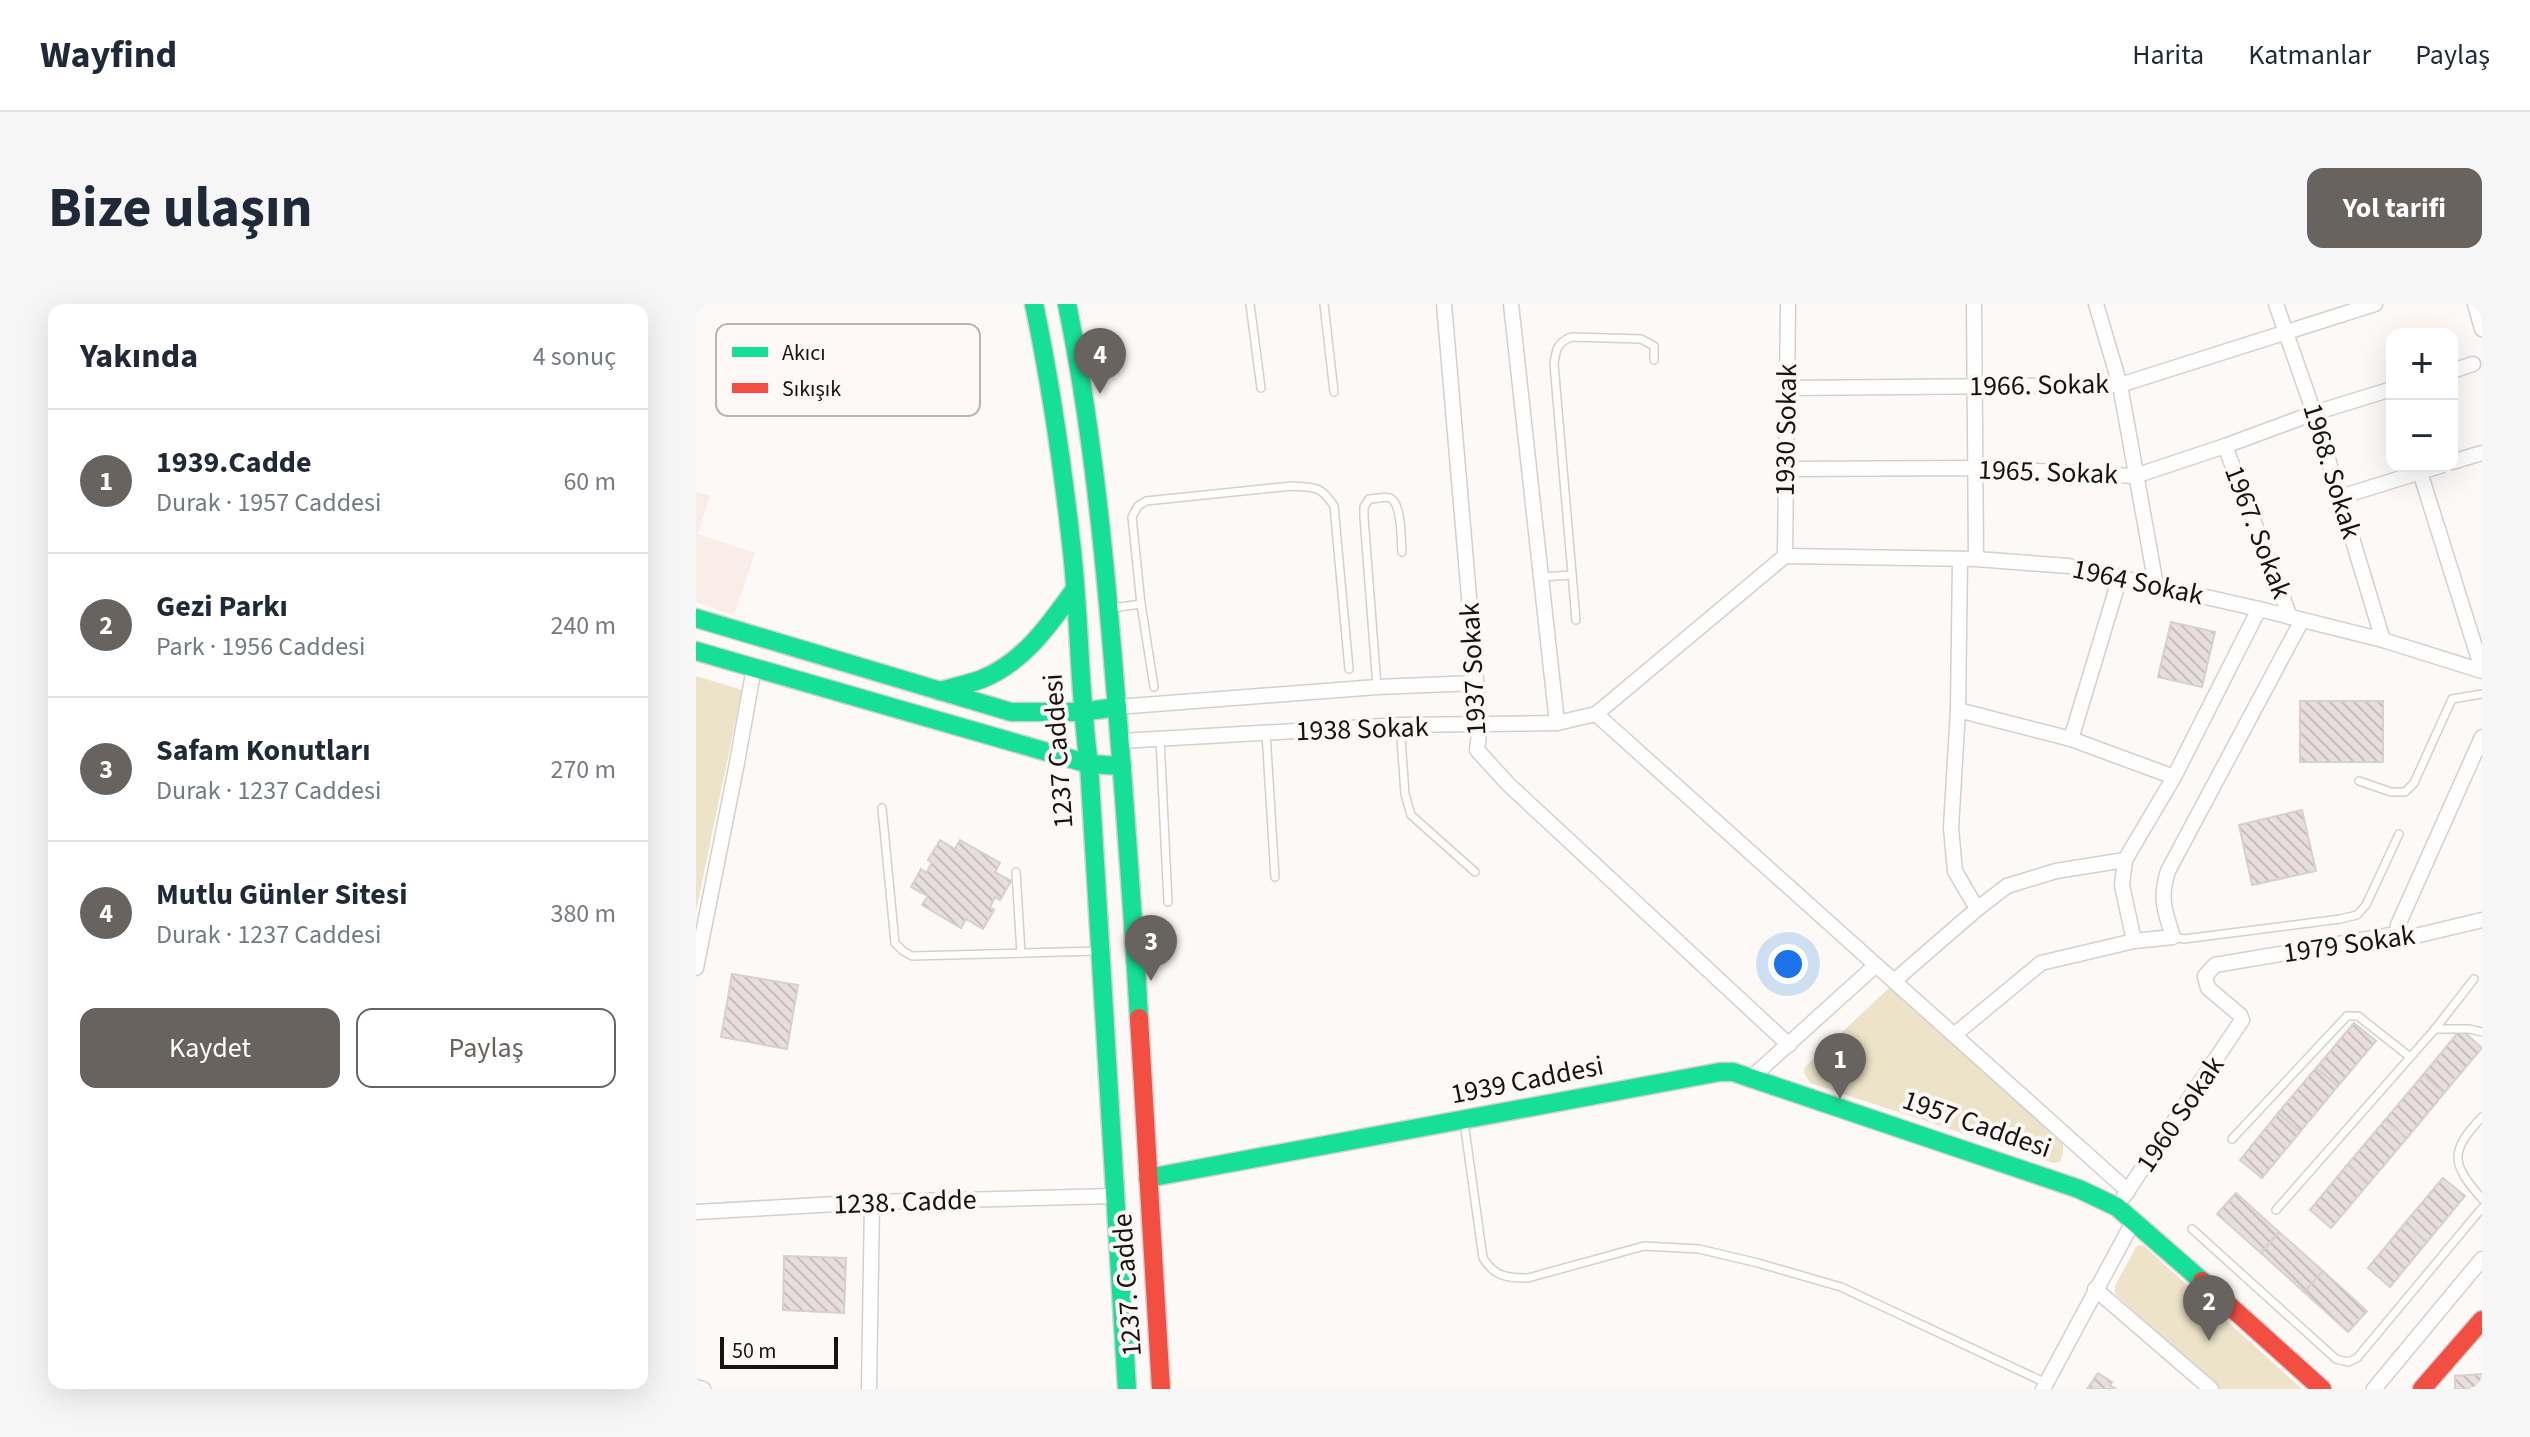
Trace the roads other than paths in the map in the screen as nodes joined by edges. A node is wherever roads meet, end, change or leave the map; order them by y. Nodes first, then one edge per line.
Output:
1 (1034, 304) edge
2 (1067, 304) edge
3 (1250, 304) edge
4 (1324, 304) edge
5 (1444, 304) edge
6 (1511, 304) edge
7 (1788, 304) edge
8 (1974, 304) edge
9 (2096, 304) edge
10 (2276, 304) edge
11 (2375, 304) edge
12 (2475, 304) edge
13 (2482, 329) edge
14 (2286, 332) junction
15 (1654, 360) dead end
16 (2473, 364) dead end
17 (2458, 369) edge
18 (2120, 385) junction
19 (1975, 386) junction
20 (1261, 388) dead end
21 (1787, 388) junction
22 (2386, 391) edge
23 (1334, 392) dead end
24 (2314, 413) junction
25 (2225, 446) junction
26 (2482, 453) edge
27 (2458, 460) edge
28 (1975, 468) junction
29 (1786, 469) junction
30 (2420, 472) joint
31 (2135, 476) junction
32 (2340, 497) junction
33 (1402, 552) dead end
34 (1785, 556) junction
35 (1960, 559) junction
36 (1976, 559) junction
37 (1572, 575) junction
38 (1541, 577) junction
39 (2120, 577) junction
40 (2156, 585) junction
41 (1075, 589) junction
42 (1141, 604) junction
43 (1110, 608) junction
44 (2259, 609) junction
45 (696, 618) edge
46 (2296, 618) junction
47 (1576, 620) dead end
48 (2383, 640) junction
49 (696, 651) edge
50 (754, 668) junction
51 (1349, 669) dead end
52 (2482, 670) edge
53 (1476, 683) junction
54 (1154, 687) dead end
55 (1377, 687) junction
56 (937, 692) junction
57 (2482, 694) edge
58 (1117, 707) junction
59 (1958, 710) junction
60 (1082, 712) junction
61 (1596, 714) junction
62 (1557, 723) junction
63 (1400, 725) junction
64 (1480, 726) junction
65 (1266, 733) junction
66 (2482, 737) edge
67 (1160, 739) junction
68 (2071, 739) junction
69 (1121, 741) junction
70 (1089, 764) junction
71 (1122, 766) junction
72 (2174, 777) junction
73 (2359, 781) dead end
74 (882, 808) dead end
75 (2399, 834) dead end
76 (2125, 860) junction
77 (1016, 872) dead end
78 (1475, 872) dead end
79 (1275, 877) dead end
80 (1168, 902) dead end
81 (1977, 909) junction
82 (2481, 921) edge
83 (2397, 934) junction
84 (2173, 937) junction
85 (2134, 941) junction
86 (1100, 951) junction
87 (1021, 953) junction
88 (1876, 965) junction
89 (696, 968) edge
90 (2474, 979) dead end
91 (1894, 981) junction
92 (2242, 1020) joint
93 (2435, 1029) junction
94 (2482, 1032) edge
95 (1954, 1035) junction
96 (1789, 1045) junction
97 (2410, 1057) junction
98 (1752, 1077) junction
99 (2482, 1117) edge
100 (1464, 1120) junction
101 (2232, 1139) dead end
102 (1148, 1178) junction
103 (2128, 1191) junction
104 (1114, 1196) junction
105 (2482, 1199) edge
106 (872, 1202) junction
107 (2117, 1207) junction
108 (2482, 1208) edge
109 (2276, 1210) dead end
110 (696, 1212) edge
111 (2134, 1220) junction
112 (2192, 1229) dead end
113 (2482, 1259) edge
114 (2095, 1289) junction
115 (2482, 1321) edge
116 (2044, 1386) edge
117 (696, 1387) edge
118 (703, 1389) edge
119 (869, 1389) edge
120 (1127, 1389) edge
121 (1161, 1389) edge
122 (2211, 1389) edge
123 (2322, 1389) edge
124 (2374, 1389) edge
125 (2422, 1389) edge

1 - 41 street, 1237 Caddesi
2 - 43 street
3 - 20 lane
4 - 23 lane
5 - 53 street, 1937 Sokak
6 - 38 street
7 - 21 street, 1930 Sokak
8 - 19 street
9 - 18 street
10 - 14 street, 1968. Sokak
11 - 14 street, 1966. Sokak
12 - 13 street
14 - 18 street, 1966. Sokak
14 - 24 street, 1968. Sokak
15 - 37 lane
16 - 17 street
18 - 19 street, 1966. Sokak
18 - 31 street
19 - 21 street, 1966. Sokak
19 - 28 street
21 - 29 street, 1930 Sokak
22 - 24 street, 1965. Sokak
24 - 25 street, 1965. Sokak
24 - 32 street, 1968. Sokak
25 - 31 street, 1965. Sokak
25 - 46 street, 1967. Sokak
26 - 27 street
28 - 29 street, 1965. Sokak
28 - 31 street, 1965. Sokak
28 - 36 street
29 - 34 street, 1930 Sokak
30 - 32 street
30 - 52 street
31 - 40 street
32 - 48 street, 1968. Sokak
33 - 55 lane
34 - 35 street, 1964 Sokak
34 - 61 street, 1938 Sokak
35 - 36 street, 1964 Sokak
35 - 59 street
36 - 39 street, 1964 Sokak
37 - 38 lane
37 - 47 lane
38 - 62 street
39 - 40 street, 1964 Sokak
39 - 68 street
40 - 44 street, 1964 Sokak
41 - 56 street
41 - 60 street, 1237 Caddesi
42 - 43 lane
42 - 51 lane
42 - 54 lane
43 - 58 street
44 - 46 street, 1964 Sokak
44 - 72 street
45 - 56 street
46 - 48 street, 1964 Sokak
46 - 84 street
48 - 52 street, 1964 Sokak
49 - 50 street
50 - 70 street
50 - 89 street
53 - 55 street, 1938 Sokak
53 - 64 street, 1937 Sokak
55 - 58 street, 1938 Sokak
56 - 60 street
57 - 73 lane
58 - 60 street
58 - 69 street
59 - 68 street
59 - 81 street
60 - 70 street, 1237 Caddesi
61 - 62 street, 1938 Sokak
61 - 88 street
62 - 64 street, 1938 Sokak
63 - 64 street, 1938 Sokak
63 - 65 street, 1938 Sokak
63 - 78 lane
64 - 96 street, 1937 Sokak
65 - 67 street, 1938 Sokak
65 - 79 lane
66 - 83 street
67 - 69 street, 1938 Sokak
67 - 80 lane
68 - 72 street
69 - 71 street
70 - 71 street
70 - 86 street, 1237 Caddesi
71 - 102 street
72 - 76 street
74 - 87 lane
75 - 84 lane
76 - 81 street
76 - 85 street
77 - 87 lane
81 - 91 street
82 - 83 street, 1979 Sokak
83 - 92 street, 1979 Sokak
84 - 85 street
85 - 95 street
86 - 87 lane
86 - 104 street, 1237 Caddesi
88 - 91 street
88 - 96 street
90 - 93 lane
91 - 95 street
92 - 103 street, 1960 Sokak
93 - 94 lane
93 - 97 lane
95 - 103 street
96 - 98 street
97 - 101 lane
97 - 109 lane
98 - 100 street, 1939 Caddesi
98 - 107 street, 1957 Caddesi
99 - 105 lane
100 - 102 street, 1939 Caddesi
100 - 116 lane
102 - 121 street, 1237. Cadde
103 - 107 street, 1960 Sokak
104 - 106 street, 1238. Cadde
104 - 120 street, 1237. Cadde
106 - 110 street, 1238. Cadde
106 - 119 street
107 - 111 street, 1957 Caddesi
108 - 112 lane
111 - 114 street
111 - 123 street, 1957 Caddesi
113 - 124 street
114 - 116 street
114 - 122 street
115 - 125 street
117 - 118 street

